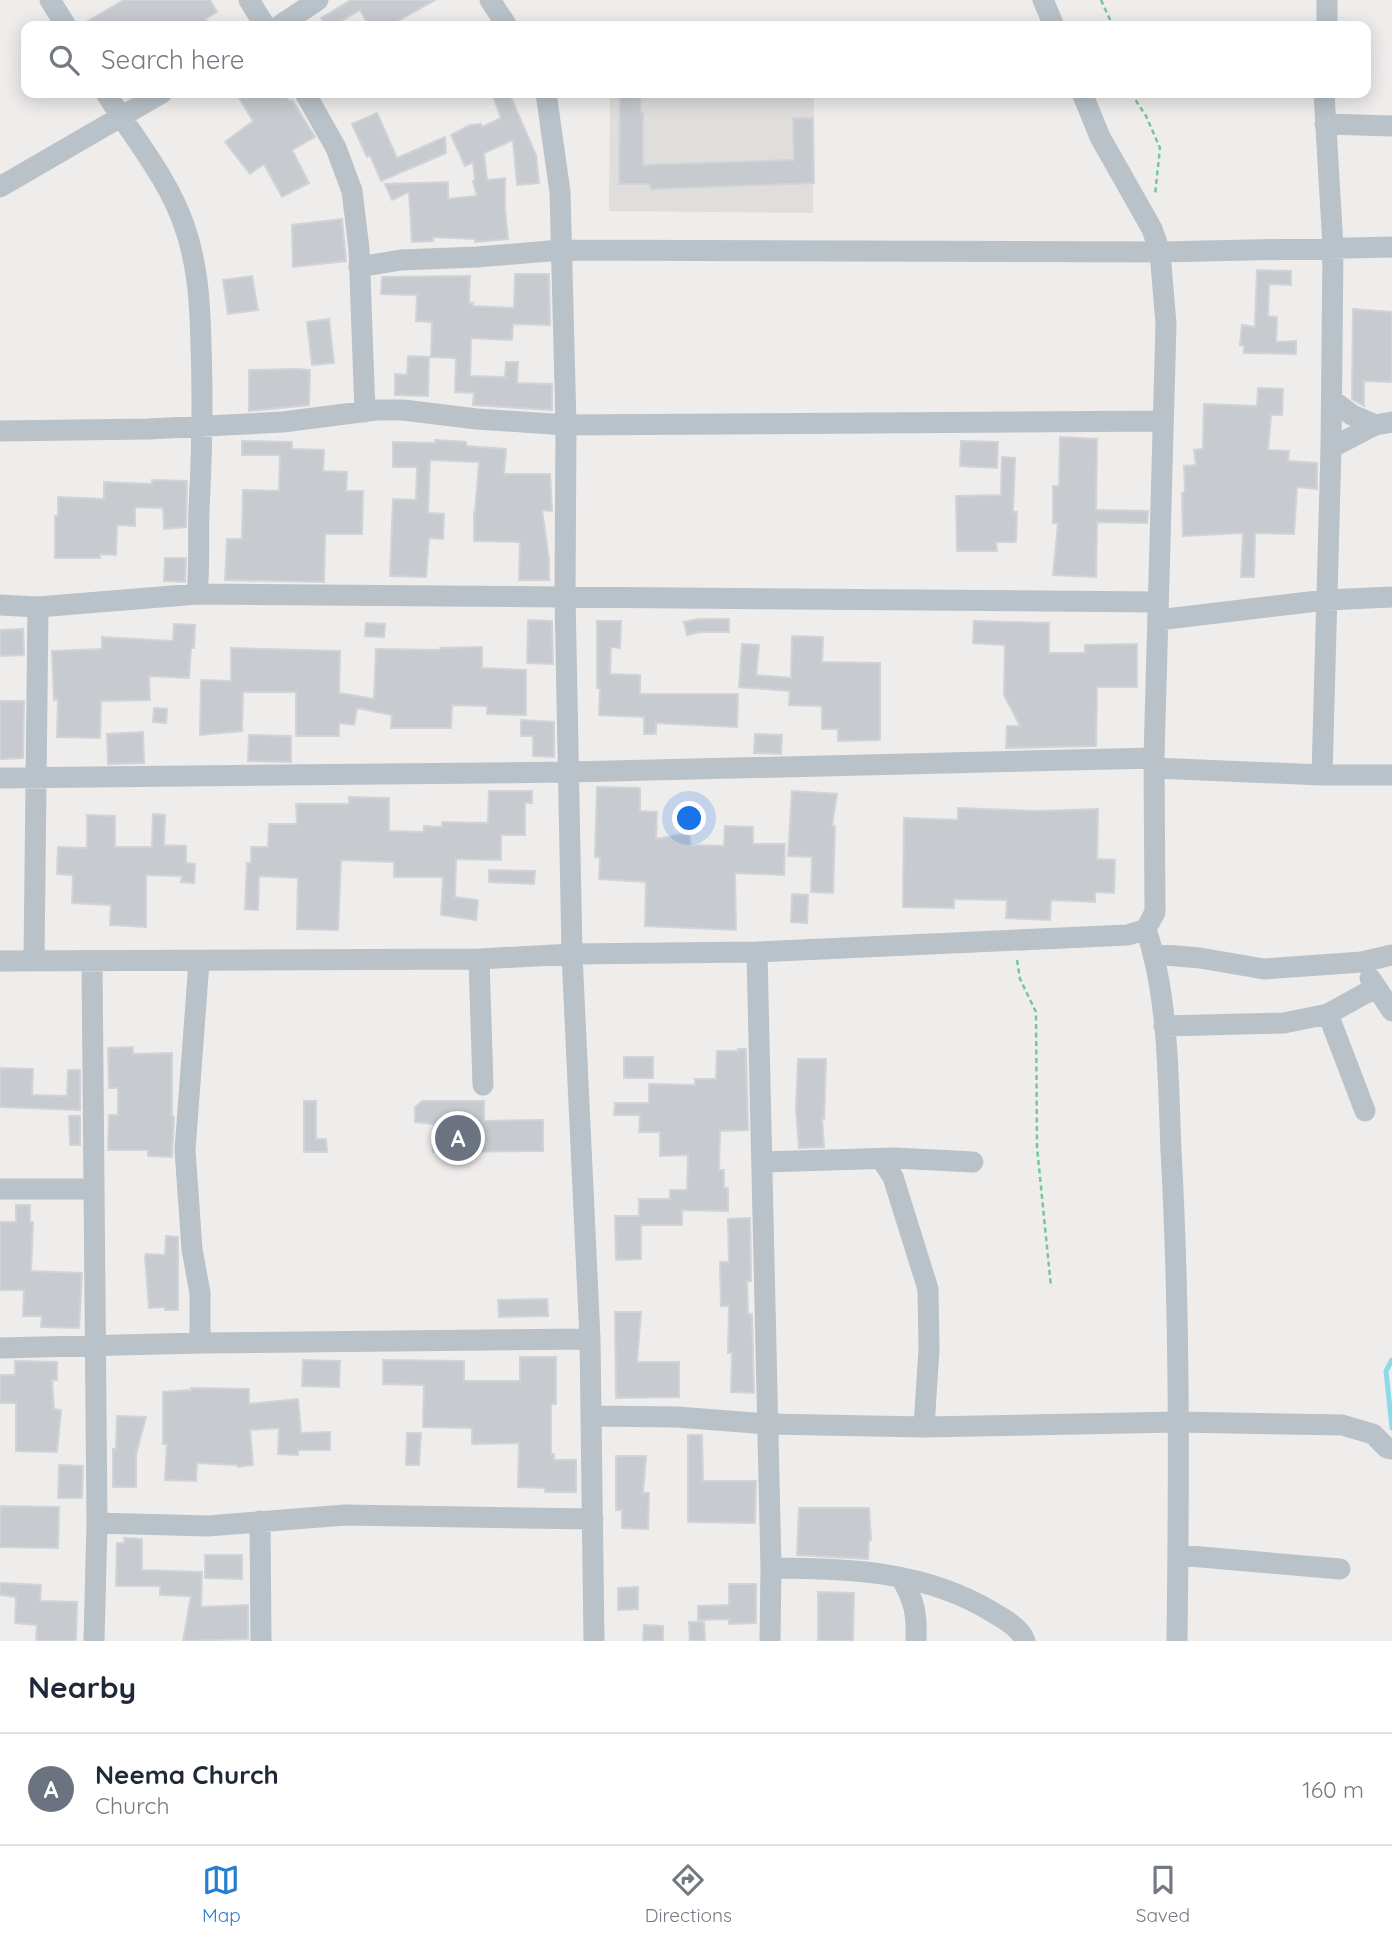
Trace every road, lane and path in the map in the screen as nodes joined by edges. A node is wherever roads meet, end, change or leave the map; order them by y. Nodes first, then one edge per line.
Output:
1 (50, 0) edge
2 (249, 0) edge
3 (318, 0) edge
4 (490, 0) edge
5 (1043, 0) edge
6 (1101, 0) edge
7 (1327, 0) edge
8 (63, 21) edge
9 (262, 21) edge
10 (286, 21) edge
11 (504, 21) edge
12 (1052, 21) edge
13 (1111, 21) edge
14 (1327, 21) edge
15 (109, 98) edge
16 (154, 98) edge
17 (307, 98) edge
18 (547, 98) edge
19 (1084, 98) edge
20 (1134, 98) edge
21 (1324, 98) edge
22 (121, 118) junction
23 (1325, 124) junction
24 (1392, 126) edge
25 (0, 187) edge
26 (1152, 229) junction
27 (1333, 247) junction
28 (1392, 247) edge
29 (561, 250) junction
30 (1160, 252) junction
31 (359, 267) junction
32 (1332, 400) junction
33 (365, 412) junction
34 (1163, 421) junction
35 (204, 424) junction
36 (1383, 424) edge
37 (566, 425) junction
38 (0, 431) edge
39 (1331, 447) junction
40 (197, 594) junction
41 (565, 596) junction
42 (1392, 597) edge
43 (1326, 600) junction
44 (0, 605) edge
45 (38, 607) junction
46 (1158, 611) junction
47 (1154, 763) junction
48 (570, 772) junction
49 (1322, 775) junction
50 (1392, 775) edge
51 (0, 778) edge
52 (36, 778) junction
53 (1146, 929) junction
54 (1020, 940) junction
55 (757, 953) junction
56 (572, 954) junction
57 (1154, 954) junction
58 (1392, 955) edge
59 (34, 960) junction
60 (480, 960) junction
61 (0, 961) edge
62 (92, 961) junction
63 (199, 962) junction
64 (1362, 962) junction
65 (1375, 988) junction
66 (1392, 1011) edge
67 (1328, 1014) junction
68 (1164, 1026) junction
69 (483, 1086) dead end
70 (1365, 1111) dead end
71 (881, 1159) junction
72 (763, 1162) junction
73 (973, 1162) dead end
74 (0, 1189) edge
75 (93, 1189) junction
76 (1051, 1287) dead end
77 (590, 1339) junction
78 (200, 1343) junction
79 (95, 1346) junction
80 (0, 1348) edge
81 (592, 1416) junction
82 (1177, 1422) junction
83 (767, 1424) junction
84 (925, 1427) junction
85 (1392, 1449) edge
86 (593, 1519) junction
87 (260, 1521) junction
88 (97, 1522) junction
89 (1178, 1555) junction
90 (771, 1569) junction
91 (1340, 1569) dead end
92 (901, 1578) junction
93 (94, 1641) edge
94 (261, 1641) edge
95 (594, 1641) edge
96 (770, 1641) edge
97 (916, 1641) edge
98 (1025, 1641) edge
99 (1177, 1641) edge

1 - 8 street
2 - 9 street
3 - 10 street
4 - 11 street
5 - 12 street
6 - 13 path
7 - 14 street
15 - 22 street
16 - 22 street
17 - 31 street
18 - 29 street
19 - 26 street
20 - 26 path
21 - 23 street
22 - 25 street
22 - 35 street
23 - 24 street
23 - 27 street
26 - 30 street
27 - 28 street
27 - 30 street
27 - 32 street
29 - 30 street
29 - 31 street
29 - 37 street
30 - 34 street
31 - 33 street
32 - 36 street
32 - 39 street
33 - 35 street
33 - 37 street
34 - 37 street
34 - 46 street
35 - 38 street
35 - 40 street
36 - 39 street
37 - 41 street
39 - 43 street
40 - 41 street
40 - 45 street
41 - 46 street
41 - 48 street
42 - 43 street
43 - 46 street
43 - 49 street
44 - 45 street
45 - 52 street
46 - 47 street
47 - 48 street
47 - 49 street
47 - 53 street
48 - 52 street
48 - 56 street
49 - 50 street
51 - 52 street
52 - 59 street
53 - 54 street
53 - 57 street
54 - 55 street
54 - 76 path
55 - 56 street
55 - 72 street
56 - 60 street
56 - 77 street
57 - 64 street
57 - 68 street
58 - 64 street
59 - 61 street
59 - 62 street
60 - 63 street
60 - 69 street
62 - 63 street
62 - 75 street
63 - 78 street
64 - 65 street
65 - 66 street
65 - 67 street
67 - 68 street
67 - 70 street
68 - 82 street
71 - 72 street
71 - 73 street
71 - 84 street
72 - 83 street
74 - 75 street
75 - 79 street
77 - 78 street
77 - 81 street
78 - 79 street
79 - 80 street
79 - 88 street
81 - 83 street
81 - 86 street
82 - 84 street
82 - 85 street
82 - 89 street
83 - 84 street
83 - 90 street
86 - 87 street
86 - 95 street
87 - 88 street
87 - 94 street
88 - 93 street
89 - 91 street
89 - 99 street
90 - 92 street
90 - 96 street
92 - 97 street
92 - 98 street

